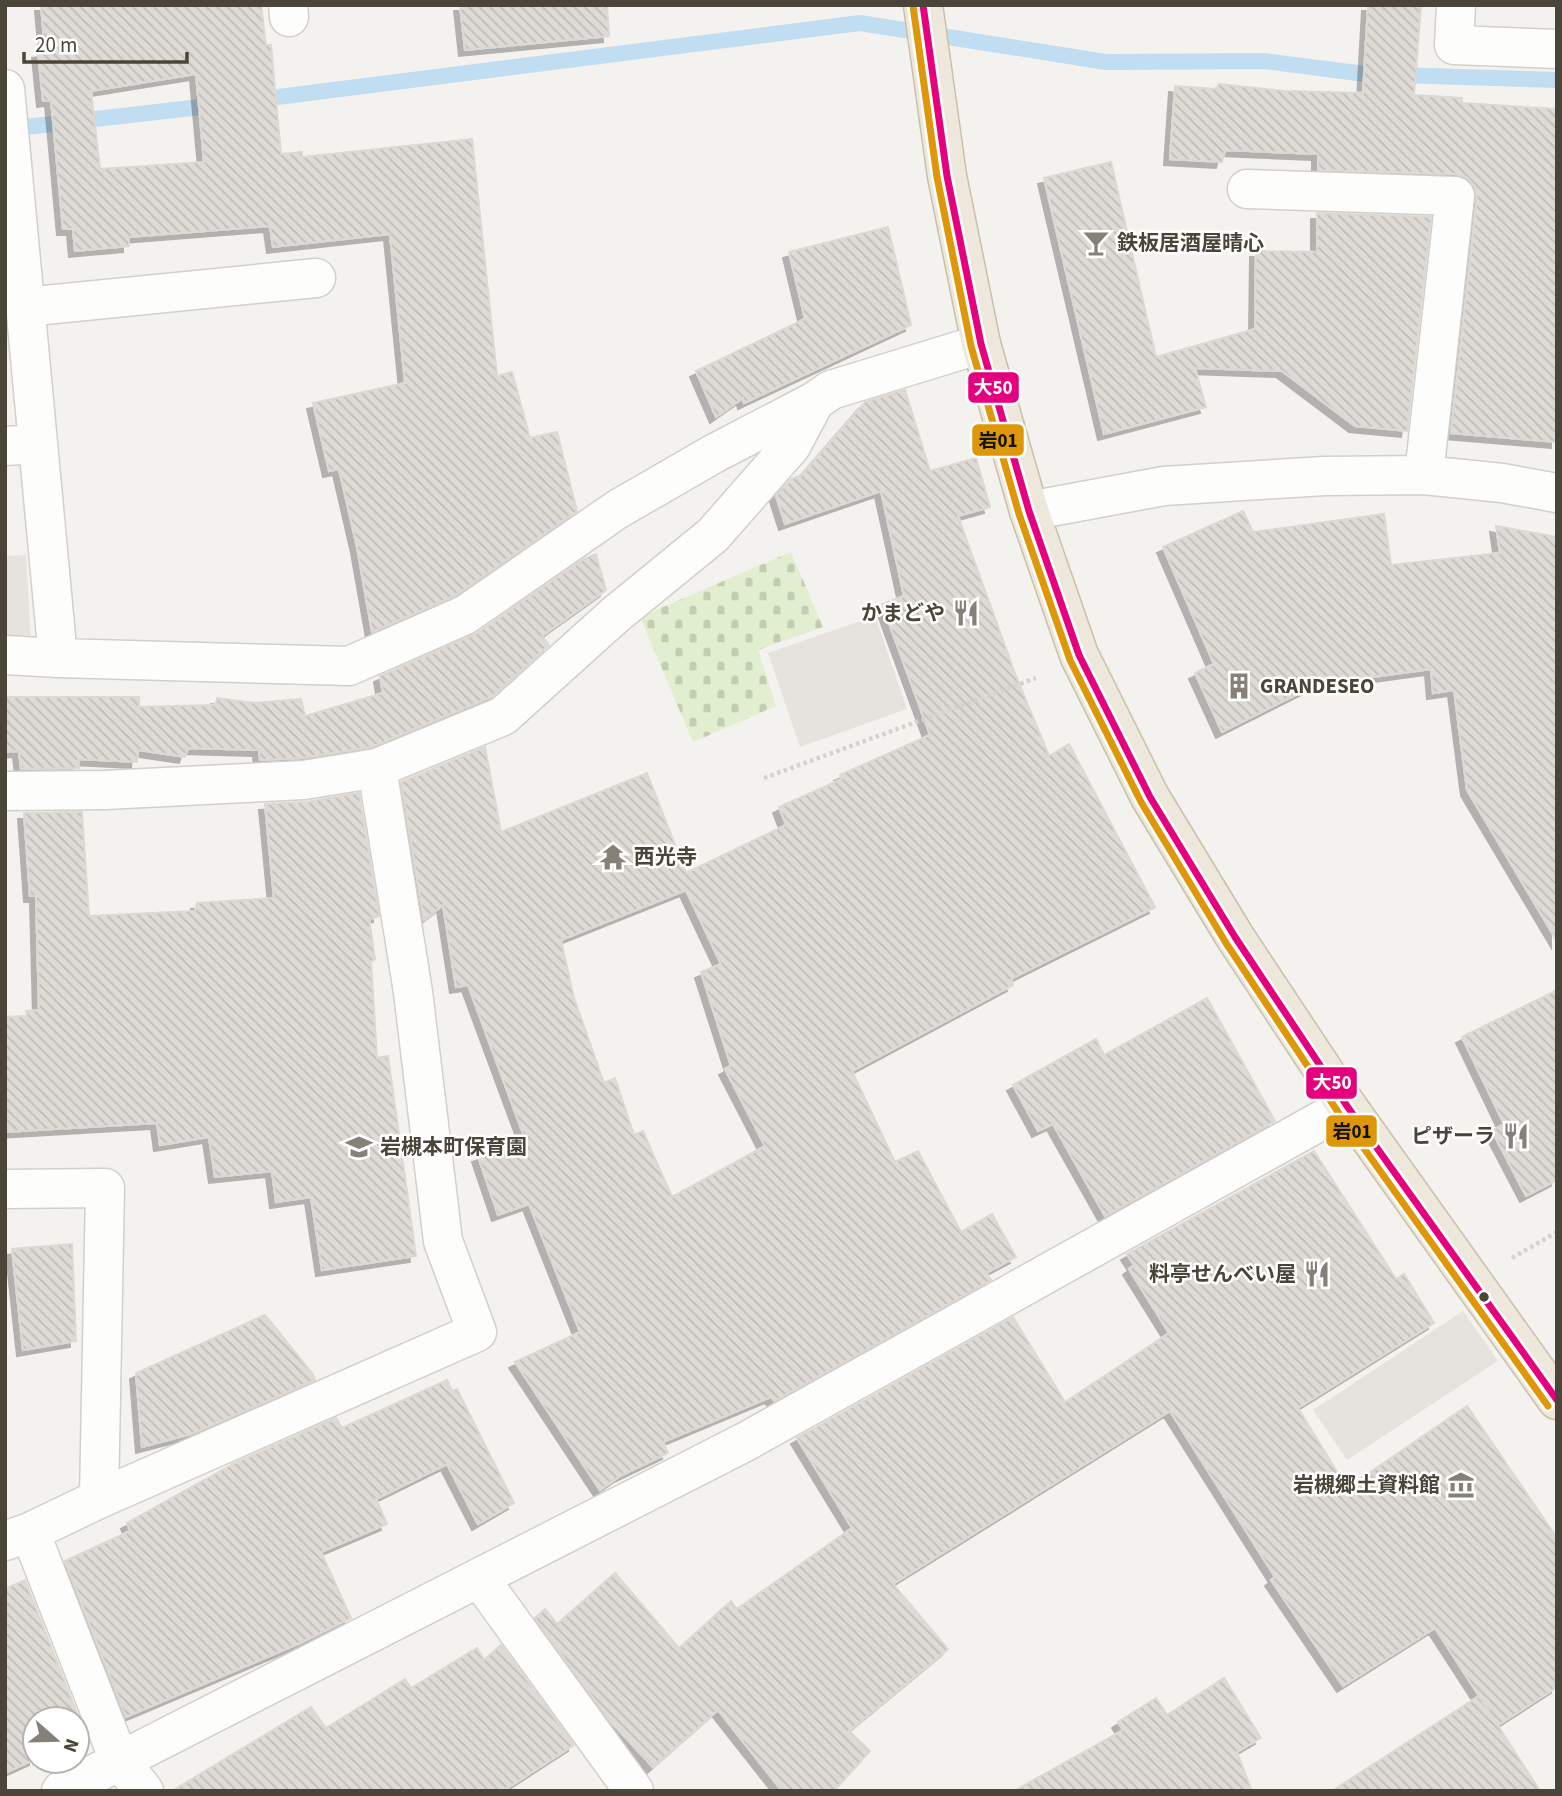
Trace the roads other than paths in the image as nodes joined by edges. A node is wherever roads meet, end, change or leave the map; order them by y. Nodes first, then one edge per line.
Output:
1 (923, 5) edge
2 (1456, 5) edge
3 (1557, 49) edge
4 (6, 102) edge
5 (10, 162) edge
6 (1247, 189) dead end
7 (316, 278) dead end
8 (25, 307) junction
9 (981, 344) junction
10 (815, 401) junction
11 (22, 445) edge
12 (1424, 475) junction
13 (1557, 493) edge
14 (1029, 510) junction
15 (5, 654) edge
16 (58, 658) junction
17 (377, 768) junction
18 (5, 791) edge
19 (1347, 1107) junction
20 (5, 1189) edge
21 (1557, 1400) edge
22 (99, 1499) junction
23 (18, 1537) edge
24 (480, 1579) junction
25 (119, 1760) junction
26 (61, 1791) edge
27 (144, 1791) edge
28 (634, 1791) edge

1 - 9 highway
2 - 3 street
4 - 5 street
5 - 8 street
6 - 12 street
7 - 8 street
8 - 11 street
9 - 10 street
9 - 14 highway
10 - 16 street
10 - 17 street
11 - 16 street
12 - 13 street
12 - 14 street
14 - 19 highway
15 - 16 street
17 - 18 street
17 - 22 street
19 - 21 highway
19 - 24 street
20 - 22 street
22 - 23 street
23 - 25 street
24 - 25 street
24 - 28 street
25 - 26 street
25 - 27 street

